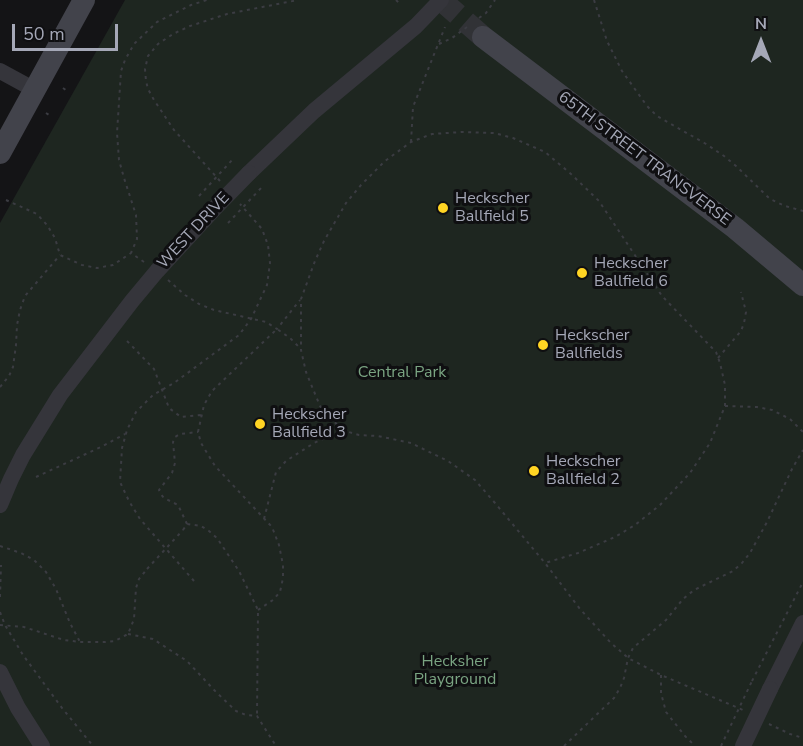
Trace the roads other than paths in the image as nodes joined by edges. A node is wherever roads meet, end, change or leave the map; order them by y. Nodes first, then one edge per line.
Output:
1 (84, 0) edge
2 (441, 0) edge
3 (483, 37) tunnel mouth
4 (0, 71) edge
5 (34, 90) junction
6 (0, 153) edge
7 (803, 285) edge
8 (0, 505) edge
9 (803, 622) edge
10 (0, 672) edge
11 (42, 746) edge
12 (743, 746) edge

1 - 5 main road
2 - 8 street, WEST DRIVE, bridge
3 - 7 main road, 65TH STREET TRANSVERSE
4 - 5 street
5 - 6 main road
9 - 12 street, bridge
10 - 11 street

